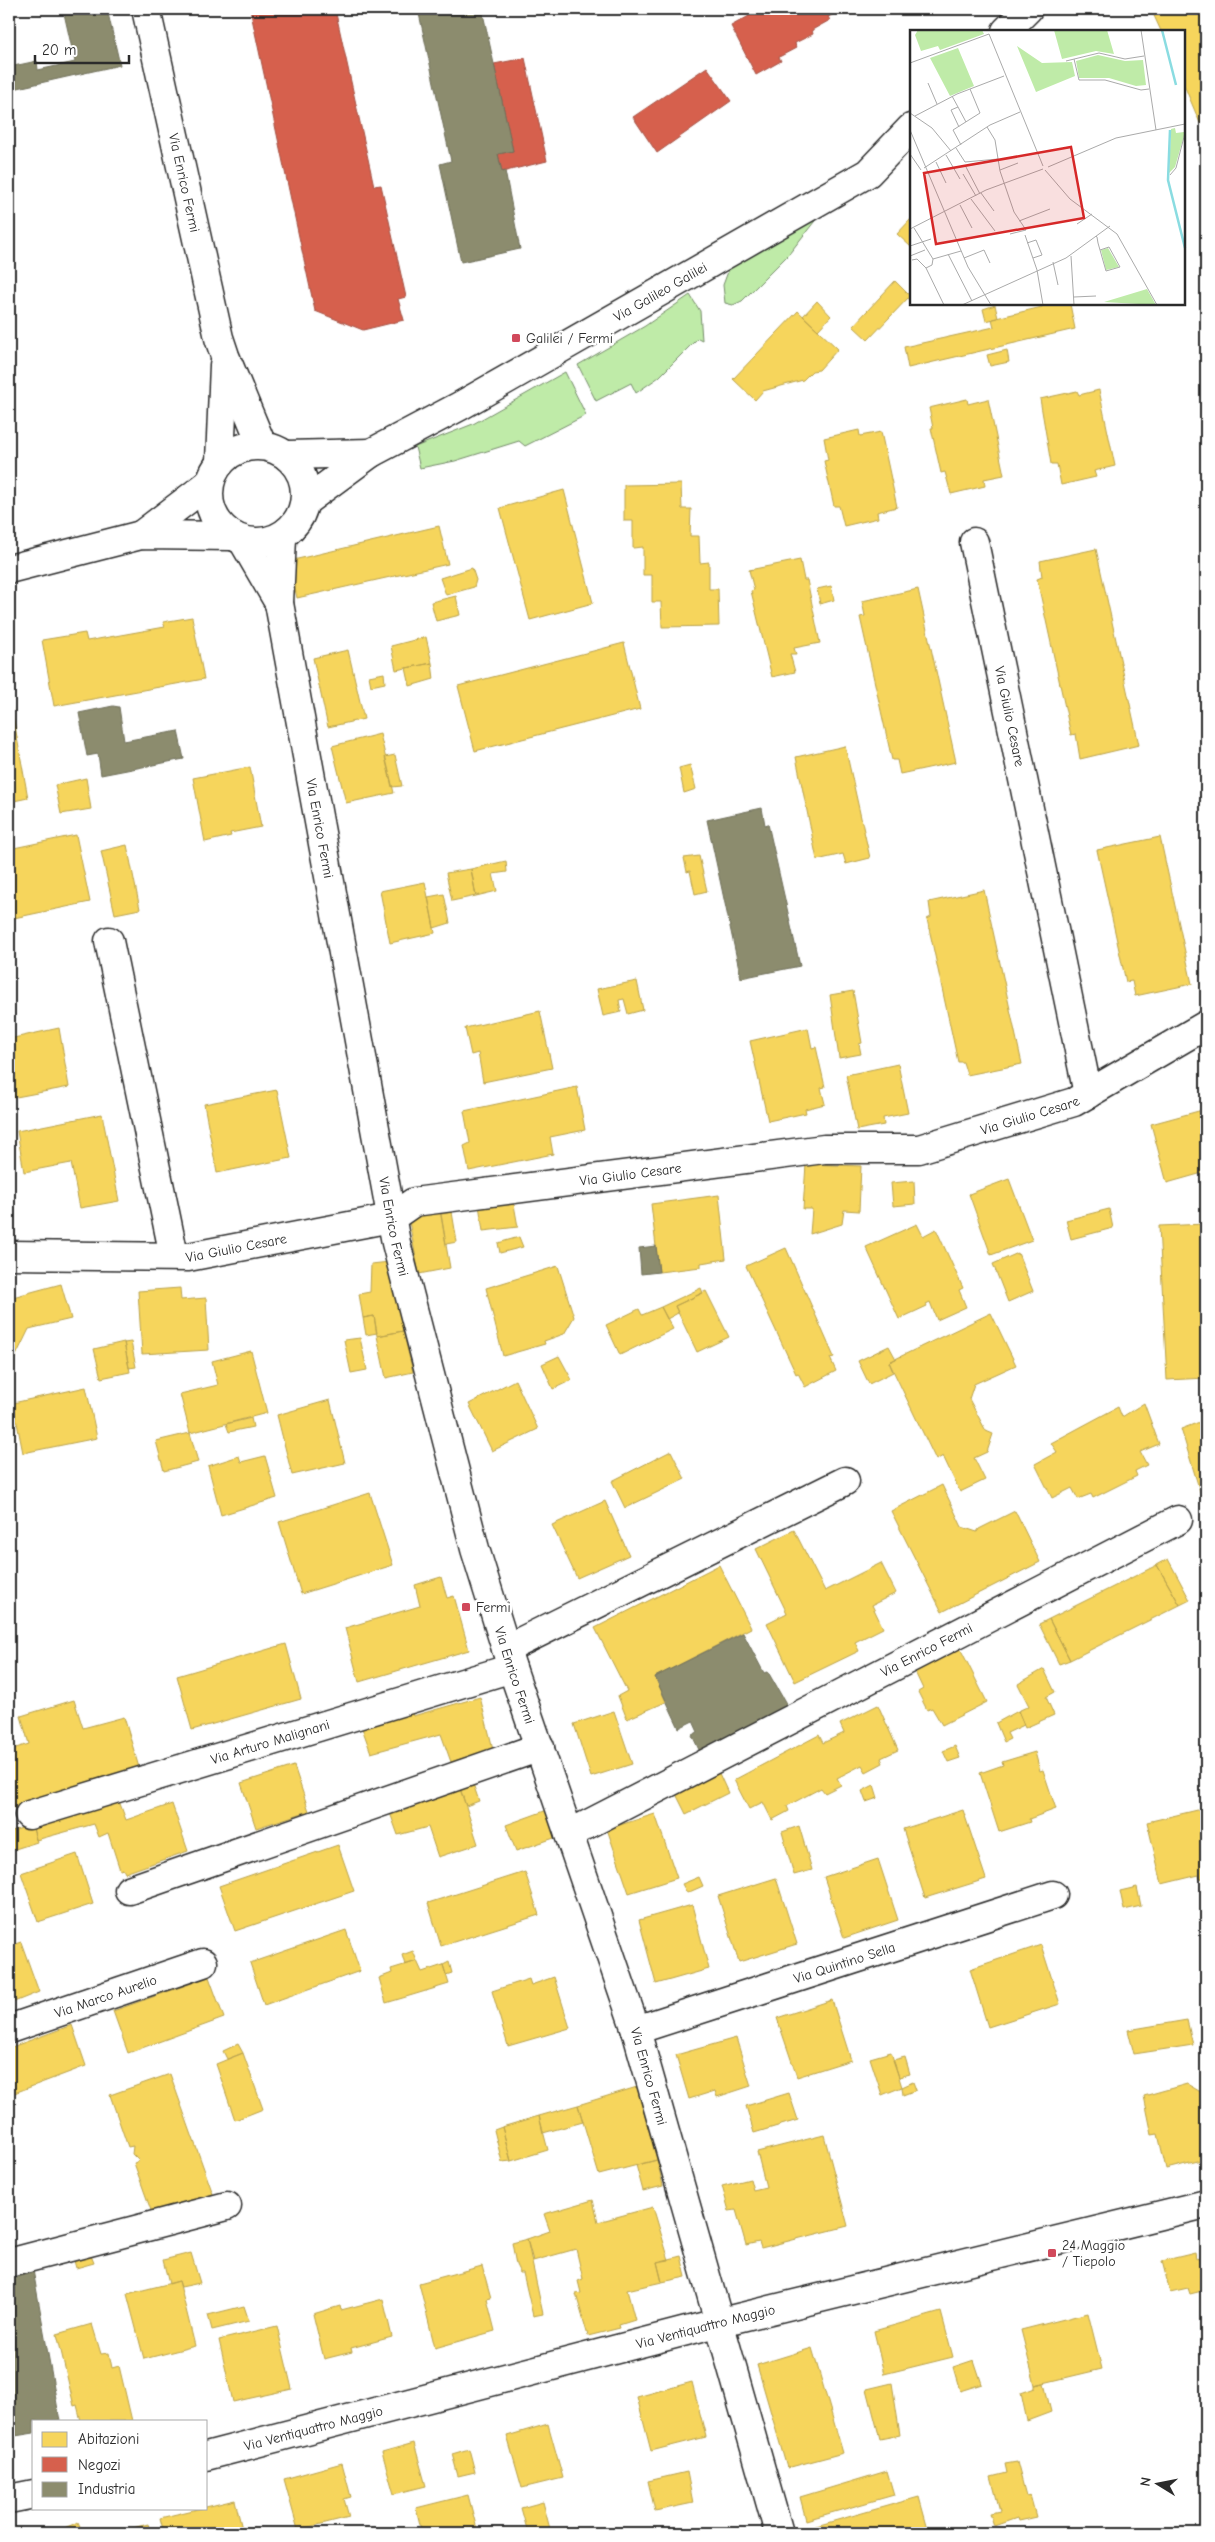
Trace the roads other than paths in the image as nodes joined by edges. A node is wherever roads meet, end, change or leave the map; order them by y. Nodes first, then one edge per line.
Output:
1 (146, 9) edge
2 (1028, 9) edge
3 (1007, 30) edge
4 (910, 129) edge
5 (225, 356) junction
6 (262, 445) junction
7 (371, 452) junction
8 (287, 455) junction
9 (214, 472) junction
10 (306, 501) junction
11 (141, 536) junction
12 (282, 536) junction
13 (237, 539) junction
14 (974, 542) dead end
15 (9, 569) edge
16 (280, 603) junction
17 (109, 942) dead end
18 (1206, 1025) edge
19 (1088, 1094) junction
20 (391, 1218) junction
21 (9, 1255) edge
22 (174, 1256) junction
23 (845, 1480) dead end
24 (1178, 1520) dead end
25 (509, 1659) junction
26 (540, 1747) junction
27 (29, 1815) dead end
28 (569, 1834) junction
29 (128, 1890) dead end
30 (1053, 1895) dead end
31 (203, 1963) dead end
32 (9, 2029) edge
33 (636, 2030) junction
34 (1206, 2204) edge
35 (227, 2206) dead end
36 (9, 2263) edge
37 (720, 2322) junction
38 (208, 2455) edge
39 (32, 2494) edge
40 (9, 2499) edge
41 (779, 2533) edge

1 - 5 street, Via Enrico Fermi
2 - 3 street
4 - 7 street, Via Galileo Galilei
5 - 6 street, Via Enrico Fermi
5 - 9 street, Via Enrico Fermi
6 - 8 street
6 - 9 street
7 - 8 street, Via Galileo Galilei
7 - 10 street, Via Galileo Galilei
8 - 10 street
9 - 11 street
9 - 13 street
10 - 12 street
11 - 13 street
11 - 15 street
12 - 13 street
12 - 16 street, Via Enrico Fermi
13 - 16 street, Via Enrico Fermi
14 - 19 street, Via Giulio Cesare
16 - 20 street, Via Enrico Fermi
17 - 22 street, Via Giulio Cesare
18 - 19 street, Via Giulio Cesare
19 - 20 street, Via Giulio Cesare
20 - 22 street, Via Giulio Cesare
20 - 25 street, Via Enrico Fermi
21 - 22 street, Via Giulio Cesare
23 - 25 street, Via Arturo Malignani
24 - 28 street, Via Enrico Fermi
25 - 26 street, Via Enrico Fermi
25 - 27 street, Via Arturo Malignani
26 - 28 street, Via Enrico Fermi
26 - 29 street
28 - 33 street, Via Enrico Fermi
30 - 33 street, Via Quintino Sella
31 - 32 street, Via Marco Aurelio
33 - 37 street, Via Enrico Fermi
34 - 37 street, Via Ventiquattro Maggio
35 - 36 street
37 - 38 street, Via Ventiquattro Maggio
37 - 41 street, Via Enrico Fermi
39 - 40 street

